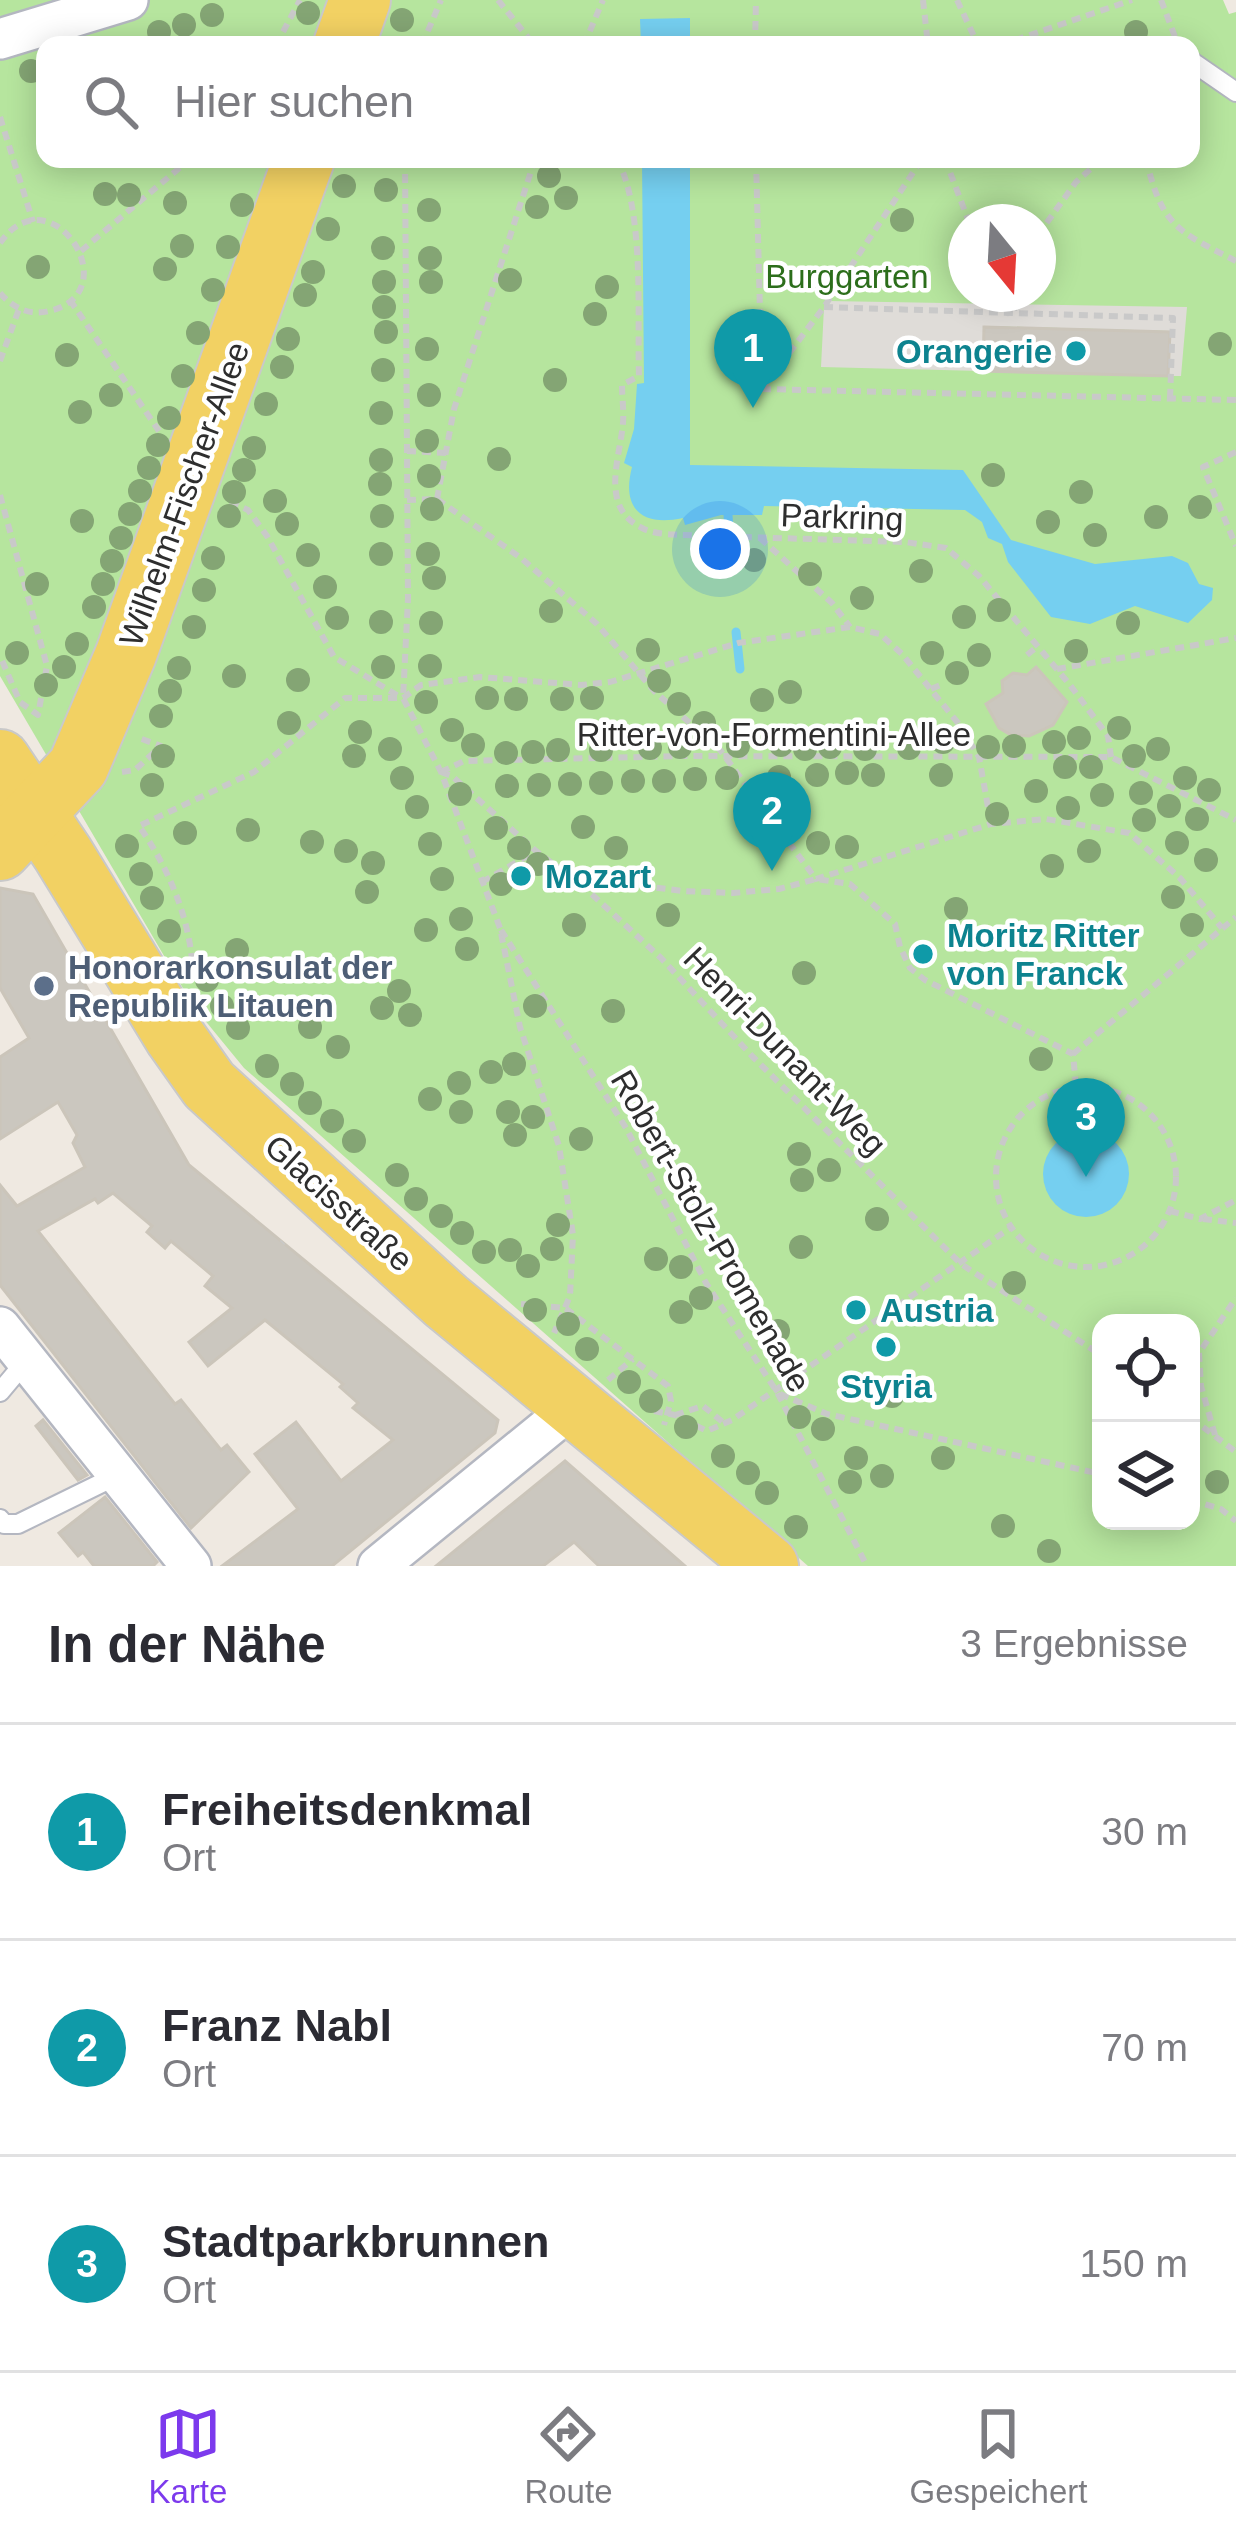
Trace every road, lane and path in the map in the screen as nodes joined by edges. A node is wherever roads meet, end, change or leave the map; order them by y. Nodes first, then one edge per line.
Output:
1 (128, 0) edge
2 (300, 0) edge
3 (360, 0) edge
4 (441, 0) edge
5 (498, 0) edge
6 (603, 0) edge
7 (756, 0) edge
8 (923, 0) edge
9 (957, 0) edge
10 (1132, 0) edge
11 (1160, 0) edge
12 (281, 36) edge
13 (347, 36) edge
14 (426, 36) edge
15 (527, 36) edge
16 (588, 36) edge
17 (754, 36) edge
18 (927, 36) edge
19 (974, 36) edge
20 (1028, 36) edge
21 (1174, 36) edge
22 (0, 39) edge
23 (1200, 68) edge
24 (1236, 92) edge
25 (0, 116) edge
26 (179, 168) edge
27 (301, 168) edge
28 (405, 168) edge
29 (532, 168) edge
30 (622, 168) edge
31 (756, 168) edge
32 (916, 168) edge
33 (948, 168) edge
34 (1092, 168) edge
35 (1149, 168) edge
36 (962, 204) edge
37 (1056, 210) edge
38 (33, 222) junction
39 (0, 243) edge
40 (81, 251) junction
41 (1236, 261) edge
42 (0, 292) edge
43 (70, 300) junction
44 (824, 307) junction
45 (19, 309) junction
46 (1008, 313) joint
47 (0, 361) edge
48 (762, 389) junction
49 (1170, 399) junction
50 (1236, 400) edge
51 (158, 431) dead end
52 (406, 452) junction
53 (1236, 452) edge
54 (446, 453) junction
55 (0, 496) edge
56 (437, 499) junction
57 (407, 500) junction
58 (230, 502) dead end
59 (760, 538) junction
60 (1236, 546) edge
61 (850, 627) junction
62 (1236, 638) edge
63 (1038, 646) junction
64 (1027, 655) dead end
65 (0, 656) edge
66 (1057, 669) junction
67 (638, 672) junction
68 (943, 684) dead end
69 (931, 689) junction
70 (403, 698) junction
71 (132, 736) dead end
72 (1007, 737) dead end
73 (1009, 756) junction
74 (980, 757) junction
75 (1111, 757) junction
76 (726, 758) junction
77 (0, 760) edge
78 (118, 772) dead end
79 (441, 772) junction
80 (1236, 820) edge
81 (991, 824) junction
82 (18, 831) edge
83 (536, 851) junction
84 (816, 879) junction
85 (482, 882) junction
86 (585, 888) junction
87 (1236, 917) edge
88 (500, 928) junction
89 (1222, 928) junction
90 (193, 992) dead end
91 (1073, 1054) junction
92 (1076, 1086) junction
93 (1236, 1200) edge
94 (1170, 1210) junction
95 (1200, 1219) junction
96 (1236, 1223) edge
97 (1010, 1228) junction
98 (961, 1264) junction
99 (504, 1289) dead end
100 (1236, 1298) edge
101 (565, 1307) junction
102 (0, 1327) edge
103 (554, 1333) dead end
104 (1092, 1349) edge
105 (634, 1359) junction
106 (26, 1360) junction
107 (0, 1392) edge
108 (590, 1393) junction
109 (777, 1393) junction
110 (672, 1415) junction
111 (1197, 1422) edge
112 (725, 1424) junction
113 (1215, 1435) junction
114 (1236, 1452) edge
115 (1092, 1472) edge
116 (118, 1475) junction
117 (1200, 1503) edge
118 (0, 1519) edge
119 (1236, 1521) edge
120 (191, 1566) edge
121 (378, 1566) edge
122 (768, 1566) edge
123 (867, 1566) edge

1 - 22 street
2 - 12 path
3 - 13 main road
4 - 14 path
5 - 15 path
6 - 16 path
7 - 17 path
8 - 18 path
9 - 19 path
10 - 20 path
11 - 21 path
23 - 24 lane
25 - 38 path
26 - 40 path
27 - 82 main road, Wilhelm-Fischer-Allee
28 - 52 path
29 - 54 path
30 - 59 path, Parkring
31 - 48 path
32 - 44 path
33 - 36 path
34 - 37 path
35 - 41 path
38 - 39 path
38 - 40 path
40 - 43 path
42 - 45 path
43 - 45 path
43 - 51 path
44 - 46 path
44 - 48 path
45 - 47 path
46 - 49 path
48 - 49 path
49 - 50 path
52 - 54 path
52 - 57 path
53 - 60 path
54 - 56 path
55 - 65 path
56 - 57 path
56 - 67 path
57 - 70 path
58 - 70 path
59 - 61 path
59 - 63 path, Parkring
61 - 67 path
61 - 69 path
62 - 66 path
63 - 64 path
63 - 66 path, Parkring
66 - 75 path, Parkring
67 - 70 path
67 - 76 path
68 - 69 path
69 - 74 path
70 - 79 path
70 - 90 path
71 - 78 path
72 - 73 path
73 - 74 path, Ritter-von-Formentini-Allee
73 - 75 path, Ritter-von-Formentini-Allee
74 - 76 path, Ritter-von-Formentini-Allee
74 - 81 path
75 - 80 path
76 - 79 path, Ritter-von-Formentini-Allee
76 - 84 path
77 - 82 main road, Glacisstraße
79 - 83 path, Henri-Dunant-Weg
79 - 85 path
81 - 84 path
81 - 89 path
82 - 108 main road, Glacisstraße
83 - 85 path
83 - 86 path, Henri-Dunant-Weg
84 - 86 path
84 - 91 path
85 - 88 path
86 - 98 path, Henri-Dunant-Weg
87 - 89 path
88 - 101 path
88 - 109 path, Robert-Stolz-Promenade
89 - 91 path
91 - 92 path
92 - 94 path
92 - 97 path
93 - 95 path
94 - 95 path
94 - 97 path
95 - 96 path
97 - 98 path
98 - 104 path, Henri-Dunant-Weg
98 - 109 path
99 - 101 path
100 - 113 path
101 - 103 path
101 - 105 path
102 - 106 street
105 - 108 path
105 - 110 path
106 - 107 lane
106 - 116 street
108 - 121 street
108 - 122 main road, Glacisstraße
109 - 112 path
109 - 115 path
109 - 123 path, Robert-Stolz-Promenade
110 - 112 path
110 - 112 path
111 - 113 path
113 - 114 path
116 - 118 lane
116 - 120 street
117 - 119 path

